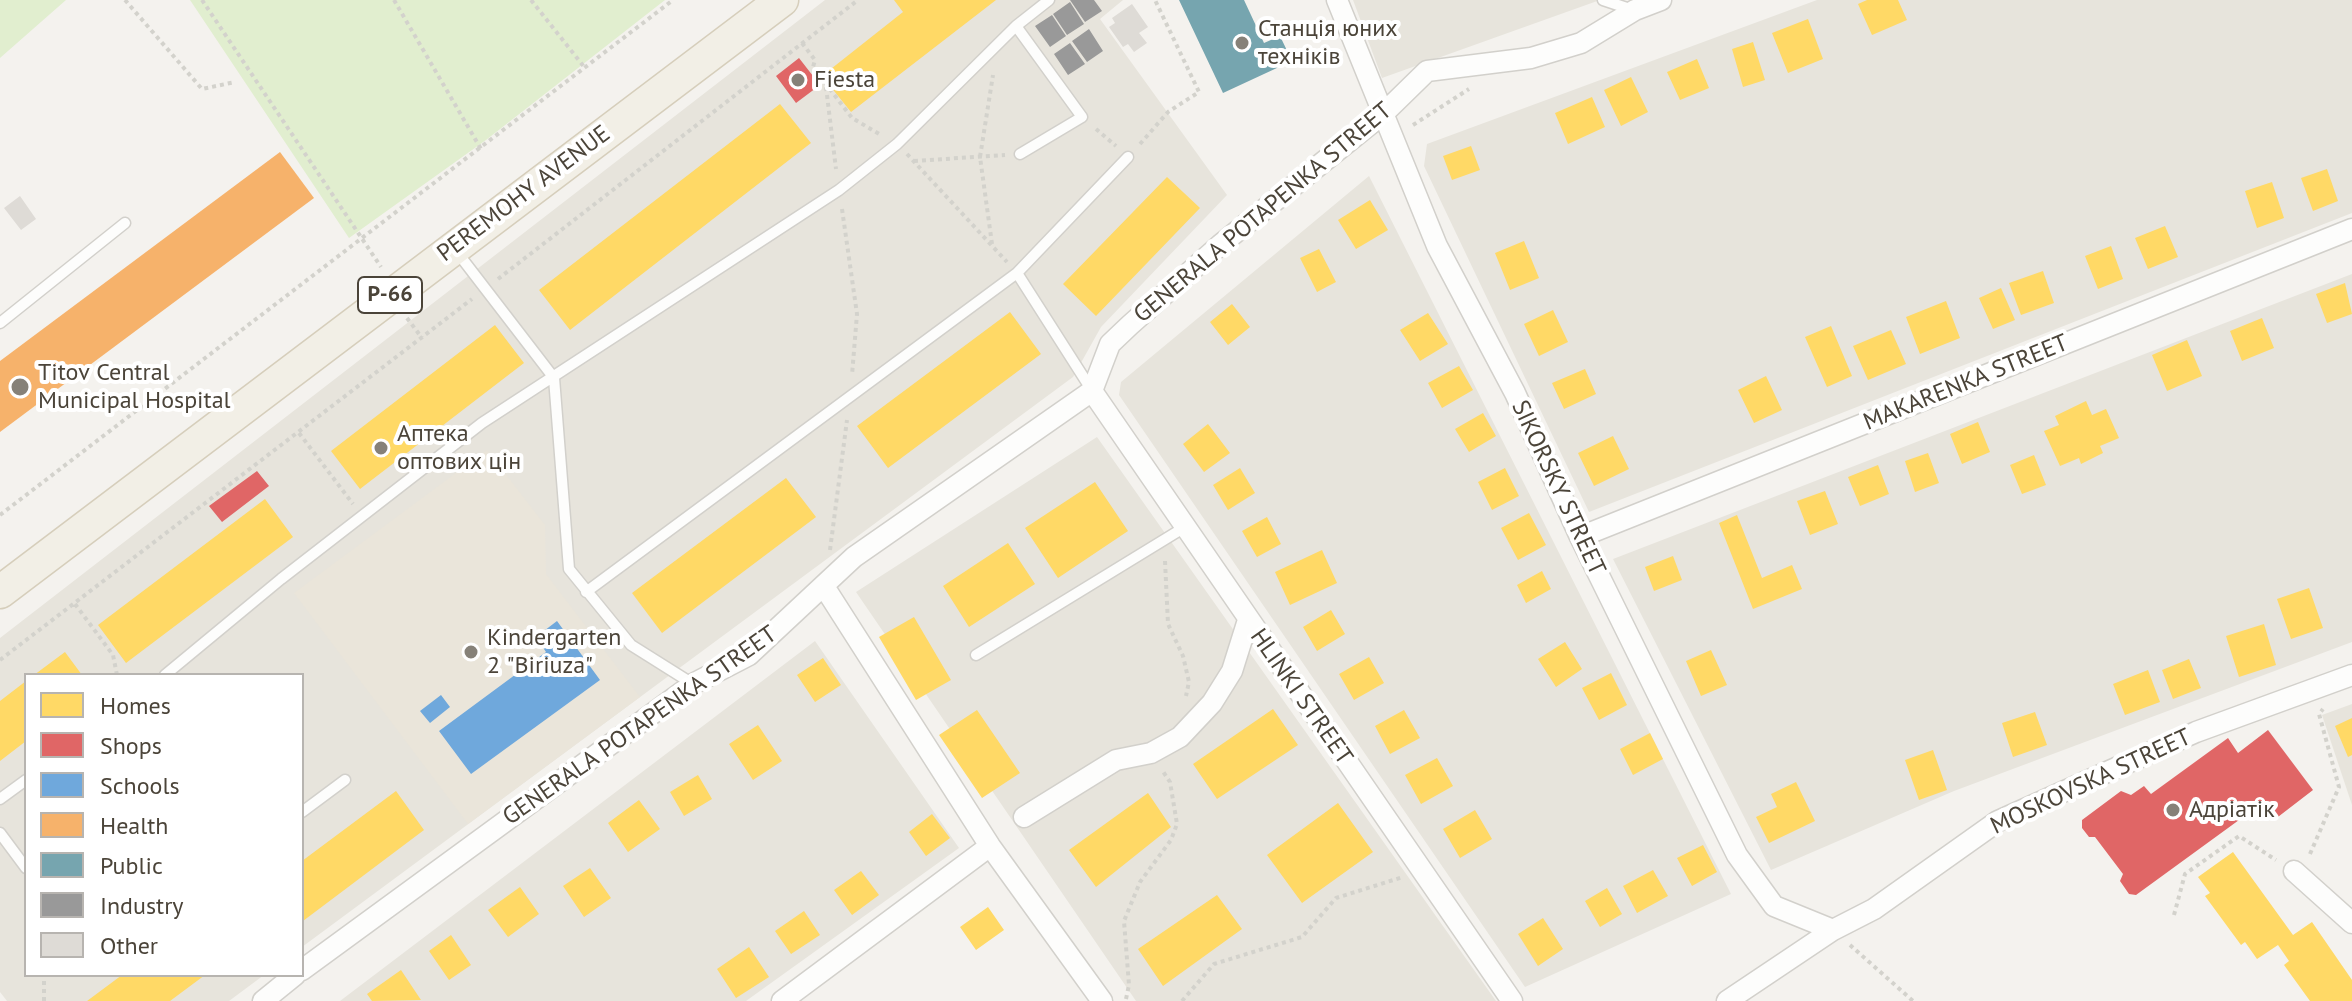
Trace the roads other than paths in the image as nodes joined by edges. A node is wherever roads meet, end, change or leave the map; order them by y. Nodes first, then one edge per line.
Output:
1 (782, 0) edge
2 (1049, 0) edge
3 (1337, 0) edge
4 (1603, 0) edge
5 (1661, 0) edge
6 (1635, 10) junction
7 (1016, 26) junction
8 (1384, 113) junction
9 (1020, 154) road end
10 (1128, 157) road end
11 (125, 223) dead end
12 (2352, 229) edge
13 (454, 247) junction
14 (1017, 273) junction
15 (0, 323) edge
16 (554, 378) junction
17 (1092, 391) junction
18 (1185, 527) junction
19 (1580, 537) junction
20 (825, 588) junction
21 (0, 592) edge
22 (586, 592) junction
23 (1248, 620) junction
24 (976, 655) dead end
25 (172, 673) edge
26 (2350, 675) edge
27 (693, 684) junction
28 (345, 780) dead end
29 (24, 781) edge
30 (0, 799) edge
31 (304, 811) edge
32 (1024, 817) dead end
33 (0, 833) edge
34 (990, 846) junction
35 (24, 865) edge
36 (2294, 871) road end
37 (2352, 923) edge
38 (1833, 930) junction
39 (304, 969) edge
40 (293, 977) edge
41 (263, 1001) edge
42 (782, 1001) edge
43 (1102, 1001) edge
44 (1512, 1001) edge
45 (1727, 1001) edge

1 - 13 main road, PEREMOHY AVENUE / Р-66
2 - 7 lane
3 - 8 street, SIKORSKY STREET
4 - 6 lane
5 - 6 street, GENERALA POTAPENKA STREET
6 - 8 street, GENERALA POTAPENKA STREET
7 - 9 lane
7 - 16 lane
8 - 17 street, GENERALA POTAPENKA STREET
8 - 19 street, SIKORSKY STREET
10 - 14 lane
11 - 15 lane
12 - 19 street, MAKARENKA STREET
13 - 16 lane
13 - 21 main road, PEREMOHY AVENUE / Р-66
14 - 17 lane
14 - 22 lane
16 - 22 lane
16 - 25 lane
17 - 18 street, HLINKI STREET
17 - 20 street, GENERALA POTAPENKA STREET
18 - 23 street, HLINKI STREET
18 - 24 lane
19 - 38 street, SIKORSKY STREET
20 - 27 street, GENERALA POTAPENKA STREET
20 - 34 street
22 - 27 lane
23 - 32 street
23 - 44 street, HLINKI STREET
26 - 38 street, MOSKOVSKA STREET
27 - 39 street, GENERALA POTAPENKA STREET
28 - 31 lane
29 - 30 lane
33 - 35 lane
34 - 42 street
34 - 43 street
36 - 37 street
38 - 45 street, MOSKOVSKA STREET
40 - 41 street

